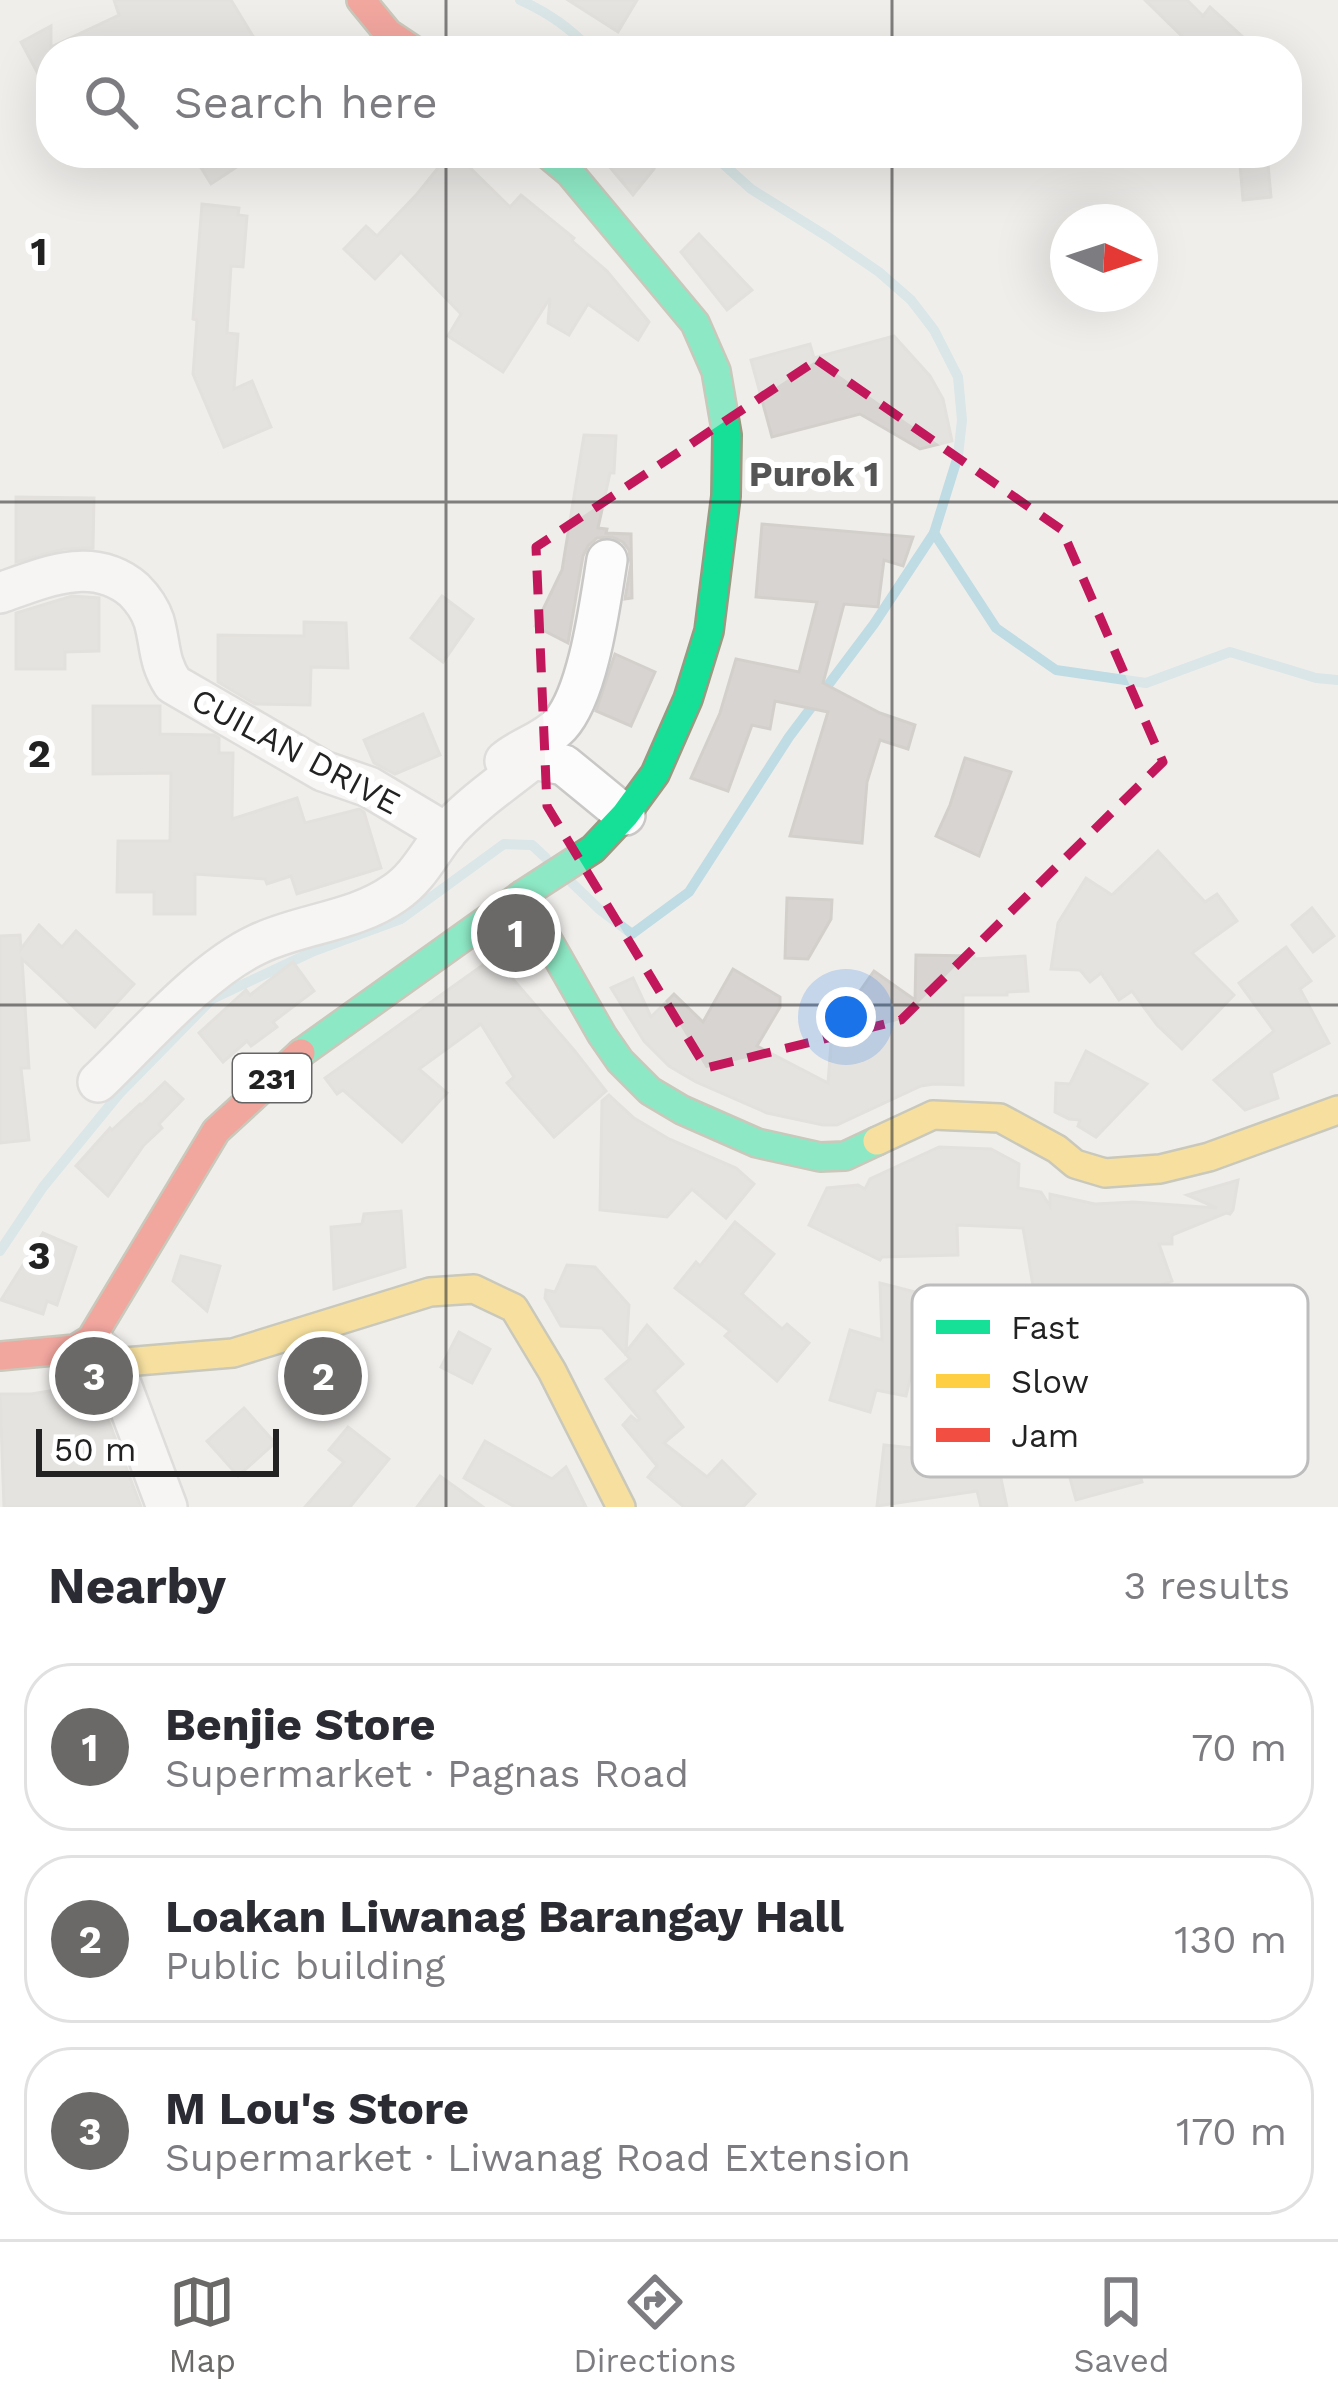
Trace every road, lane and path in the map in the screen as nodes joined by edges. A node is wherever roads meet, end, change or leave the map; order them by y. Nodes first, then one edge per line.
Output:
1 (362, 0) edge
2 (392, 36) edge
3 (564, 168) edge
4 (607, 560) dead end
5 (0, 593) edge
6 (474, 805) junction
7 (625, 815) junction
8 (446, 833) junction
9 (526, 892) junction
10 (98, 1082) dead end
11 (1338, 1110) edge
12 (102, 1351) junction
13 (4, 1356) edge
14 (167, 1507) edge
15 (621, 1507) edge

1 - 2 main road
3 - 7 main road, 231
4 - 6 street
5 - 8 street, CUILAN DRIVE
6 - 7 street
6 - 8 street
7 - 9 main road, 231
8 - 10 street
9 - 11 main road
9 - 12 main road, 231
12 - 13 main road
12 - 14 street
12 - 15 main road

